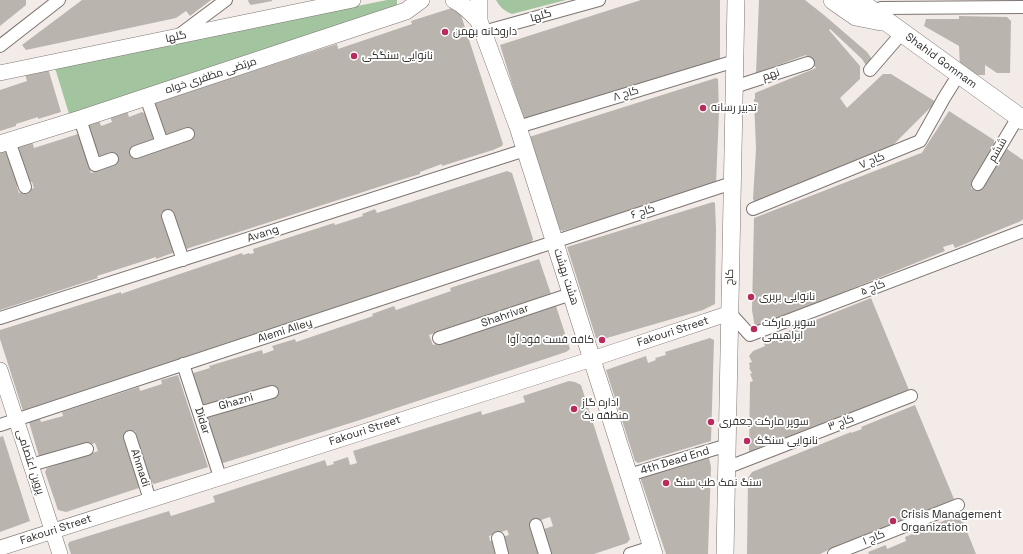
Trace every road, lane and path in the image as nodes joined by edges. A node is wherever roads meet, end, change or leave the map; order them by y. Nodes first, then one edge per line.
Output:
1 (226, 0) edge
2 (353, 0) edge
3 (421, 0) edge
4 (454, 0) edge
5 (479, 0) edge
6 (599, 0) edge
7 (736, 0) edge
8 (833, 0) edge
9 (859, 0) edge
10 (51, 2) edge
11 (1023, 7) edge
12 (884, 15) junction
13 (481, 27) junction
14 (902, 33) junction
15 (177, 37) junction
16 (0, 46) edge
17 (735, 61) junction
18 (808, 63) dead end
19 (870, 70) dead end
20 (0, 73) edge
21 (959, 74) junction
22 (734, 86) junction
23 (146, 97) junction
24 (80, 119) junction
25 (1020, 119) edge
26 (518, 127) junction
27 (188, 134) dead end
28 (5, 143) edge
29 (162, 144) junction
30 (525, 150) junction
31 (136, 152) dead end
32 (112, 159) dead end
33 (732, 183) junction
34 (978, 184) dead end
35 (25, 187) dead end
36 (752, 209) dead end
37 (168, 216) dead end
38 (1023, 231) edge
39 (555, 242) junction
40 (184, 260) junction
41 (571, 294) junction
42 (730, 313) junction
43 (0, 318) edge
44 (439, 338) dead end
45 (592, 358) junction
46 (183, 364) junction
47 (0, 370) edge
48 (272, 392) dead end
49 (911, 396) dead end
50 (199, 412) junction
51 (16, 419) junction
52 (0, 425) edge
53 (130, 437) dead end
54 (721, 447) dead end
55 (86, 449) dead end
56 (31, 466) junction
57 (726, 468) junction
58 (629, 475) junction
59 (220, 478) junction
60 (150, 500) junction
61 (958, 505) dead end
62 (536, 525) dead end
63 (52, 531) junction
64 (498, 538) dead end
65 (0, 548) edge
66 (653, 550) edge
67 (60, 554) edge
68 (502, 554) edge
69 (545, 554) edge
70 (630, 554) edge
71 (725, 554) edge
72 (834, 554) edge

1 - 15 street
2 - 15 street, گلها
3 - 23 main road, مرتضی مظفری خواه
4 - 13 main road
5 - 13 main road, هشت بهشت
6 - 13 street, گلها
7 - 17 main road, کاج
8 - 12 main road
9 - 12 main road, Shahid Gomnam
10 - 16 street
11 - 12 street
12 - 14 main road, Shahid Gomnam
13 - 26 main road, هشت بهشت
14 - 19 street
14 - 21 main road, Shahid Gomnam
15 - 20 street, گلها
17 - 22 main road, کاج
17 - 26 street, کاج ۸
18 - 22 street, نهم
21 - 25 main road, Shahid Gomnam
21 - 36 street, کاج ۷
22 - 33 main road, کاج
23 - 24 main road, مرتضی مظفری خواه
23 - 29 street
24 - 28 main road, مرتضی مظفری خواه
24 - 32 street
25 - 34 street, ششم
26 - 30 main road, هشت بهشت
27 - 29 street
28 - 35 street
29 - 31 street
30 - 39 main road, هشت بهشت
30 - 40 street, Avang
33 - 39 street, کاج ۶
33 - 42 main road, کاج
37 - 40 street
38 - 42 street, کاج ۵
39 - 41 main road, هشت بهشت
39 - 46 street, Alemi Alley
40 - 43 street, Avang
41 - 44 street, Shahrivar
41 - 45 main road, هشت بهشت
42 - 45 street, Fakouri Street
42 - 57 main road, کاج
45 - 58 main road, هشت بهشت
45 - 59 street, Fakouri Street
46 - 50 street, Didar
46 - 51 street, Alemi Alley
47 - 51 street, پروین اعتصامی
48 - 50 street, Ghazni
49 - 57 street, کاج ۳
50 - 59 street, Didar
51 - 52 street, Alemi Alley
51 - 56 street, پروین اعتصامی
53 - 60 street, Ahmadi
54 - 58 street, 4th Dead End
55 - 56 street
56 - 63 street, پروین اعتصامی
57 - 71 main road, کاج
58 - 66 main road, هشت بهشت
59 - 60 street, Fakouri Street
60 - 63 street, Fakouri Street
61 - 72 street, کاج ۱
62 - 69 street
63 - 65 street, Fakouri Street
63 - 67 street, پروین اعتصامی
64 - 68 street
66 - 70 street

